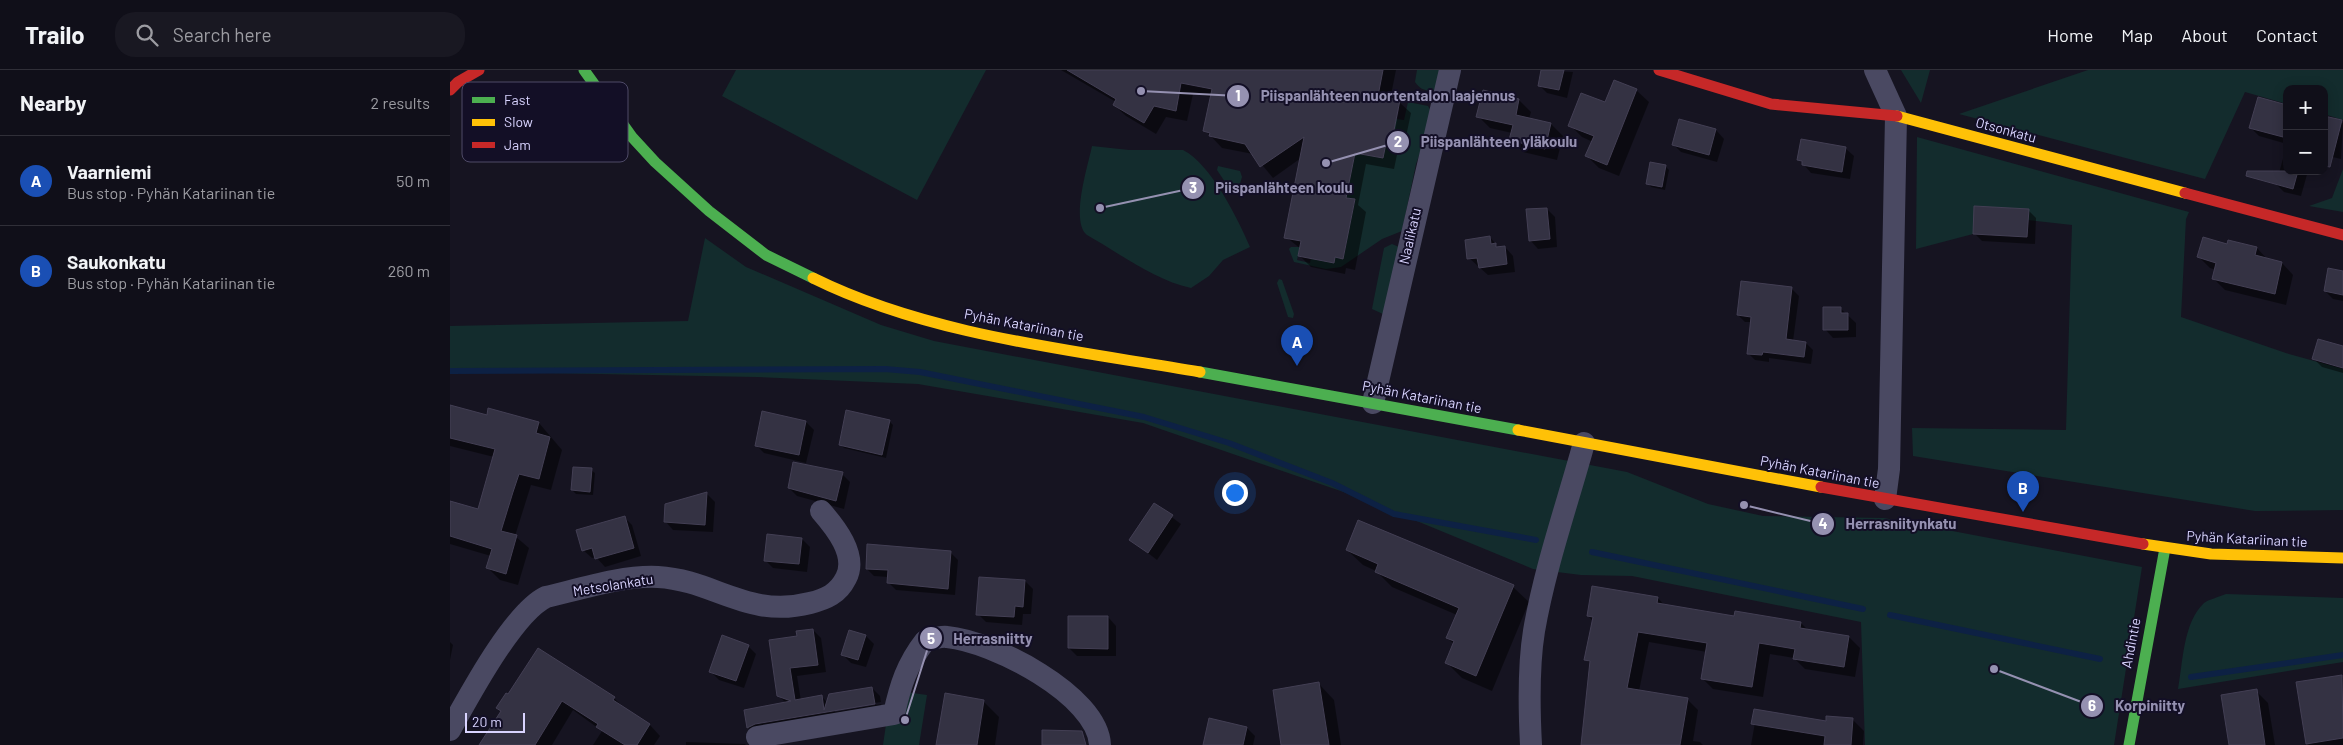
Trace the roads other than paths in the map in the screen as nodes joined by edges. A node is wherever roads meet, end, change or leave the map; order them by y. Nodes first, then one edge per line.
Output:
1 (479, 70) edge
2 (584, 70) edge
3 (1450, 70) edge
4 (1659, 70) edge
5 (1876, 70) edge
6 (593, 82) edge
7 (450, 90) edge
8 (1896, 116) junction
9 (628, 131) edge
10 (2343, 235) edge
11 (1373, 403) junction
12 (1584, 443) junction
13 (1885, 499) junction
14 (821, 511) dead end
15 (2165, 548) junction
16 (2343, 558) edge
17 (450, 730) edge
18 (757, 736) dead end
19 (1100, 745) edge
20 (1531, 745) edge
21 (2129, 745) edge

1 - 7 street
2 - 6 street, Pyhän Katariinan tie
3 - 11 street, Naalikatu
4 - 8 street, Otsonkatu
5 - 8 street
8 - 10 street, Otsonkatu
8 - 13 street
9 - 11 street, Pyhän Katariinan tie
11 - 12 street, Pyhän Katariinan tie
12 - 13 street, Pyhän Katariinan tie
12 - 20 street
13 - 15 street, Pyhän Katariinan tie
14 - 17 street, Metsolankatu
15 - 16 street, Pyhän Katariinan tie
15 - 21 street, Ahdintie
18 - 19 street

